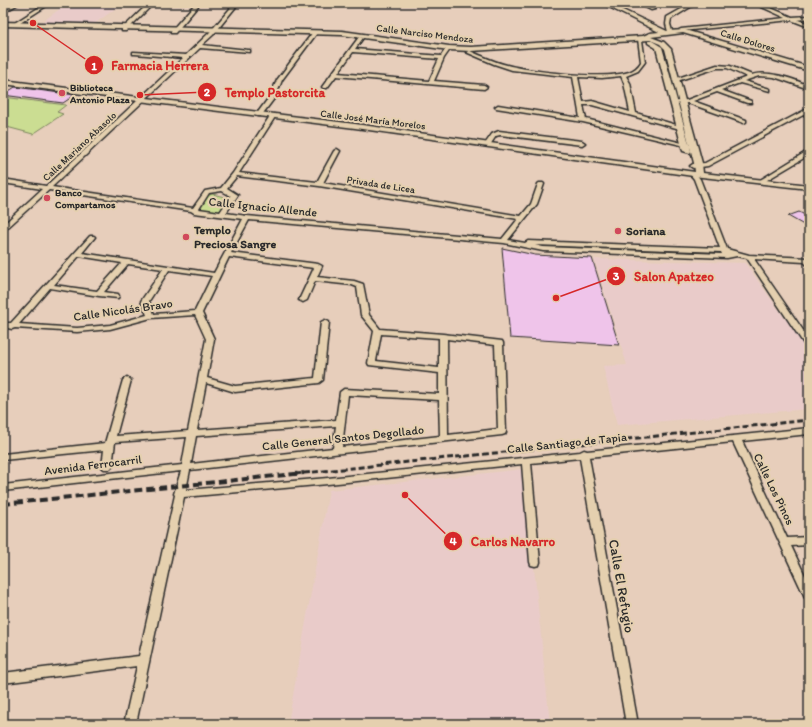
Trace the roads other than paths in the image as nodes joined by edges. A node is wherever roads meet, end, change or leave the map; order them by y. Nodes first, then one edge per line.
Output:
1 (18, 3) edge
2 (49, 3) edge
3 (152, 3) edge
4 (237, 3) edge
5 (604, 3) edge
6 (639, 3) edge
7 (696, 3) edge
8 (755, 3) edge
9 (196, 6) dead end
10 (653, 10) dead end
11 (3, 12) edge
12 (809, 17) edge
13 (794, 20) junction
14 (3, 24) edge
15 (14, 24) junction
16 (809, 26) edge
17 (126, 28) junction
18 (681, 30) junction
19 (174, 31) junction
20 (212, 32) junction
21 (665, 32) junction
22 (314, 34) junction
23 (361, 38) junction
24 (646, 41) junction
25 (198, 46) junction
26 (448, 49) junction
27 (352, 50) junction
28 (248, 51) dead end
29 (468, 52) junction
30 (135, 53) dead end
31 (187, 58) junction
32 (442, 58) junction
33 (668, 62) junction
34 (809, 69) edge
35 (334, 74) junction
36 (575, 75) junction
37 (623, 75) junction
38 (750, 76) junction
39 (675, 80) junction
40 (738, 81) junction
41 (3, 82) edge
42 (432, 82) junction
43 (803, 85) dead end
44 (325, 87) dead end
45 (484, 87) dead end
46 (716, 90) junction
47 (768, 90) dead end
48 (142, 100) junction
49 (681, 102) junction
50 (750, 102) dead end
51 (580, 104) junction
52 (498, 107) dead end
53 (809, 110) edge
54 (633, 114) junction
55 (259, 115) junction
56 (272, 117) junction
57 (583, 120) junction
58 (744, 121) dead end
59 (680, 127) junction
60 (582, 143) dead end
61 (488, 144) junction
62 (689, 146) junction
63 (337, 150) dead end
64 (809, 152) edge
65 (698, 170) junction
66 (235, 174) junction
67 (3, 181) edge
68 (760, 182) junction
69 (319, 184) junction
70 (541, 184) dead end
71 (809, 187) edge
72 (46, 188) junction
73 (223, 189) junction
74 (194, 211) junction
75 (222, 214) junction
76 (247, 218) junction
77 (523, 218) junction
78 (4, 226) edge
79 (92, 237) dead end
80 (504, 241) junction
81 (725, 253) junction
82 (77, 254) junction
83 (227, 254) junction
84 (749, 257) junction
85 (126, 262) junction
86 (809, 264) edge
87 (167, 268) junction
88 (216, 275) junction
89 (312, 279) junction
90 (48, 286) junction
91 (99, 294) junction
92 (115, 296) dead end
93 (303, 300) dead end
94 (198, 312) junction
95 (151, 316) junction
96 (325, 322) dead end
97 (3, 325) edge
98 (12, 327) junction
99 (378, 331) junction
100 (443, 336) junction
101 (808, 343) edge
102 (444, 371) junction
103 (202, 379) junction
104 (128, 380) dead end
105 (443, 397) junction
106 (340, 423) junction
107 (809, 431) edge
108 (192, 434) junction
109 (736, 438) junction
110 (444, 439) junction
111 (110, 443) junction
112 (337, 451) junction
113 (584, 453) junction
114 (3, 457) edge
115 (526, 460) junction
116 (107, 467) dead end
117 (186, 467) junction
118 (3, 488) edge
119 (179, 494) junction
120 (809, 541) edge
121 (786, 542) junction
122 (536, 562) dead end
123 (809, 595) edge
124 (144, 660) junction
125 (3, 678) edge
126 (130, 724) edge
127 (632, 724) edge

1 - 11 street
2 - 15 street
3 - 17 street
4 - 20 street, Calle Mariano Abasolo
5 - 21 street
6 - 10 street
7 - 21 street
8 - 13 street
9 - 19 street
12 - 13 street
13 - 16 street
13 - 18 street
14 - 15 street, Calle Narciso Mendoza
15 - 17 street, Calle Narciso Mendoza
17 - 19 street, Calle Narciso Mendoza
18 - 21 street
18 - 34 street, Calle Dolores
19 - 20 street, Calle Narciso Mendoza
20 - 22 street, Calle Narciso Mendoza
20 - 25 street, Calle Mariano Abasolo
21 - 24 street
21 - 24 street
22 - 23 street, Calle Narciso Mendoza
22 - 26 street, Calle Narciso Mendoza
22 - 55 street
23 - 26 street, Calle Narciso Mendoza
23 - 27 street
24 - 26 street, Calle Narciso Mendoza
24 - 29 street, Calle Narciso Mendoza
24 - 33 street
24 - 37 street
25 - 28 street
25 - 31 street, Calle Mariano Abasolo
26 - 29 street, Calle Narciso Mendoza
26 - 32 street
27 - 32 street
27 - 35 street
29 - 36 street
30 - 31 street
31 - 48 street, Calle Mariano Abasolo
32 - 42 street
33 - 39 street
33 - 49 street
35 - 42 street
35 - 44 street
36 - 37 street
36 - 51 street
37 - 54 street
38 - 39 street
38 - 40 street
38 - 43 street
39 - 49 street
40 - 46 street
40 - 47 street
41 - 48 street, Calle José María Morelos
42 - 45 street
46 - 49 street
46 - 50 street
48 - 55 street, Calle José María Morelos
48 - 72 street, Calle Mariano Abasolo
49 - 58 street
49 - 59 street
49 - 62 street
51 - 54 street
51 - 57 street
52 - 57 street
53 - 65 street
54 - 59 street
55 - 56 street, Calle José María Morelos
56 - 61 street, Calle José María Morelos
56 - 66 street
57 - 62 street
59 - 62 street
60 - 61 street
61 - 65 street, Calle José María Morelos
62 - 65 street
63 - 69 street
64 - 68 street
65 - 68 street, Calle José María Morelos
65 - 81 street
66 - 69 street, Privada de Licea
66 - 73 street
67 - 72 street, Calle Ignacio Allende
68 - 71 street, Calle José María Morelos
69 - 77 street, Privada de Licea
70 - 77 street
72 - 74 street, Calle Ignacio Allende
72 - 78 street, Calle Mariano Abasolo
73 - 74 street
73 - 75 street
74 - 75 street, Calle Ignacio Allende
75 - 76 street, Calle Ignacio Allende
76 - 80 street, Calle Ignacio Allende
76 - 83 street
77 - 80 street
79 - 82 street
80 - 81 street, Calle Ignacio Allende
81 - 84 street, Calle Ignacio Allende
82 - 85 street
82 - 90 street
83 - 88 street
83 - 89 street
84 - 86 street, Calle Ignacio Allende
84 - 101 street
85 - 87 street
85 - 91 street
87 - 88 street
87 - 95 street
88 - 94 street
89 - 93 street
89 - 99 street
90 - 91 street
90 - 98 street
91 - 92 street
94 - 95 street, Calle Nicolás Bravo
94 - 103 street
95 - 98 street, Calle Nicolás Bravo
96 - 103 street
97 - 98 street, Calle Nicolás Bravo
99 - 100 street
99 - 102 street
100 - 102 street
100 - 110 street, Calle General Santos Degollado
102 - 105 street
103 - 108 street
104 - 111 street
105 - 106 street
105 - 110 street
106 - 108 street
106 - 112 street
107 - 109 street, Calle Santiago de Tapia
108 - 111 street
108 - 117 street
109 - 113 street, Calle Santiago de Tapia
109 - 121 street, Calle Los Pinos
110 - 112 street, Calle General Santos Degollado
111 - 114 street
111 - 116 street
112 - 117 street, Calle General Santos Degollado
113 - 115 street, Calle Santiago de Tapia
113 - 127 street, Calle El Refugio
115 - 119 street, Calle Santiago de Tapia
115 - 122 street
117 - 118 street, Avenida Ferrocarril
117 - 119 street
119 - 124 street
120 - 121 street
121 - 123 street, Calle Los Pinos
124 - 125 street
124 - 126 street

